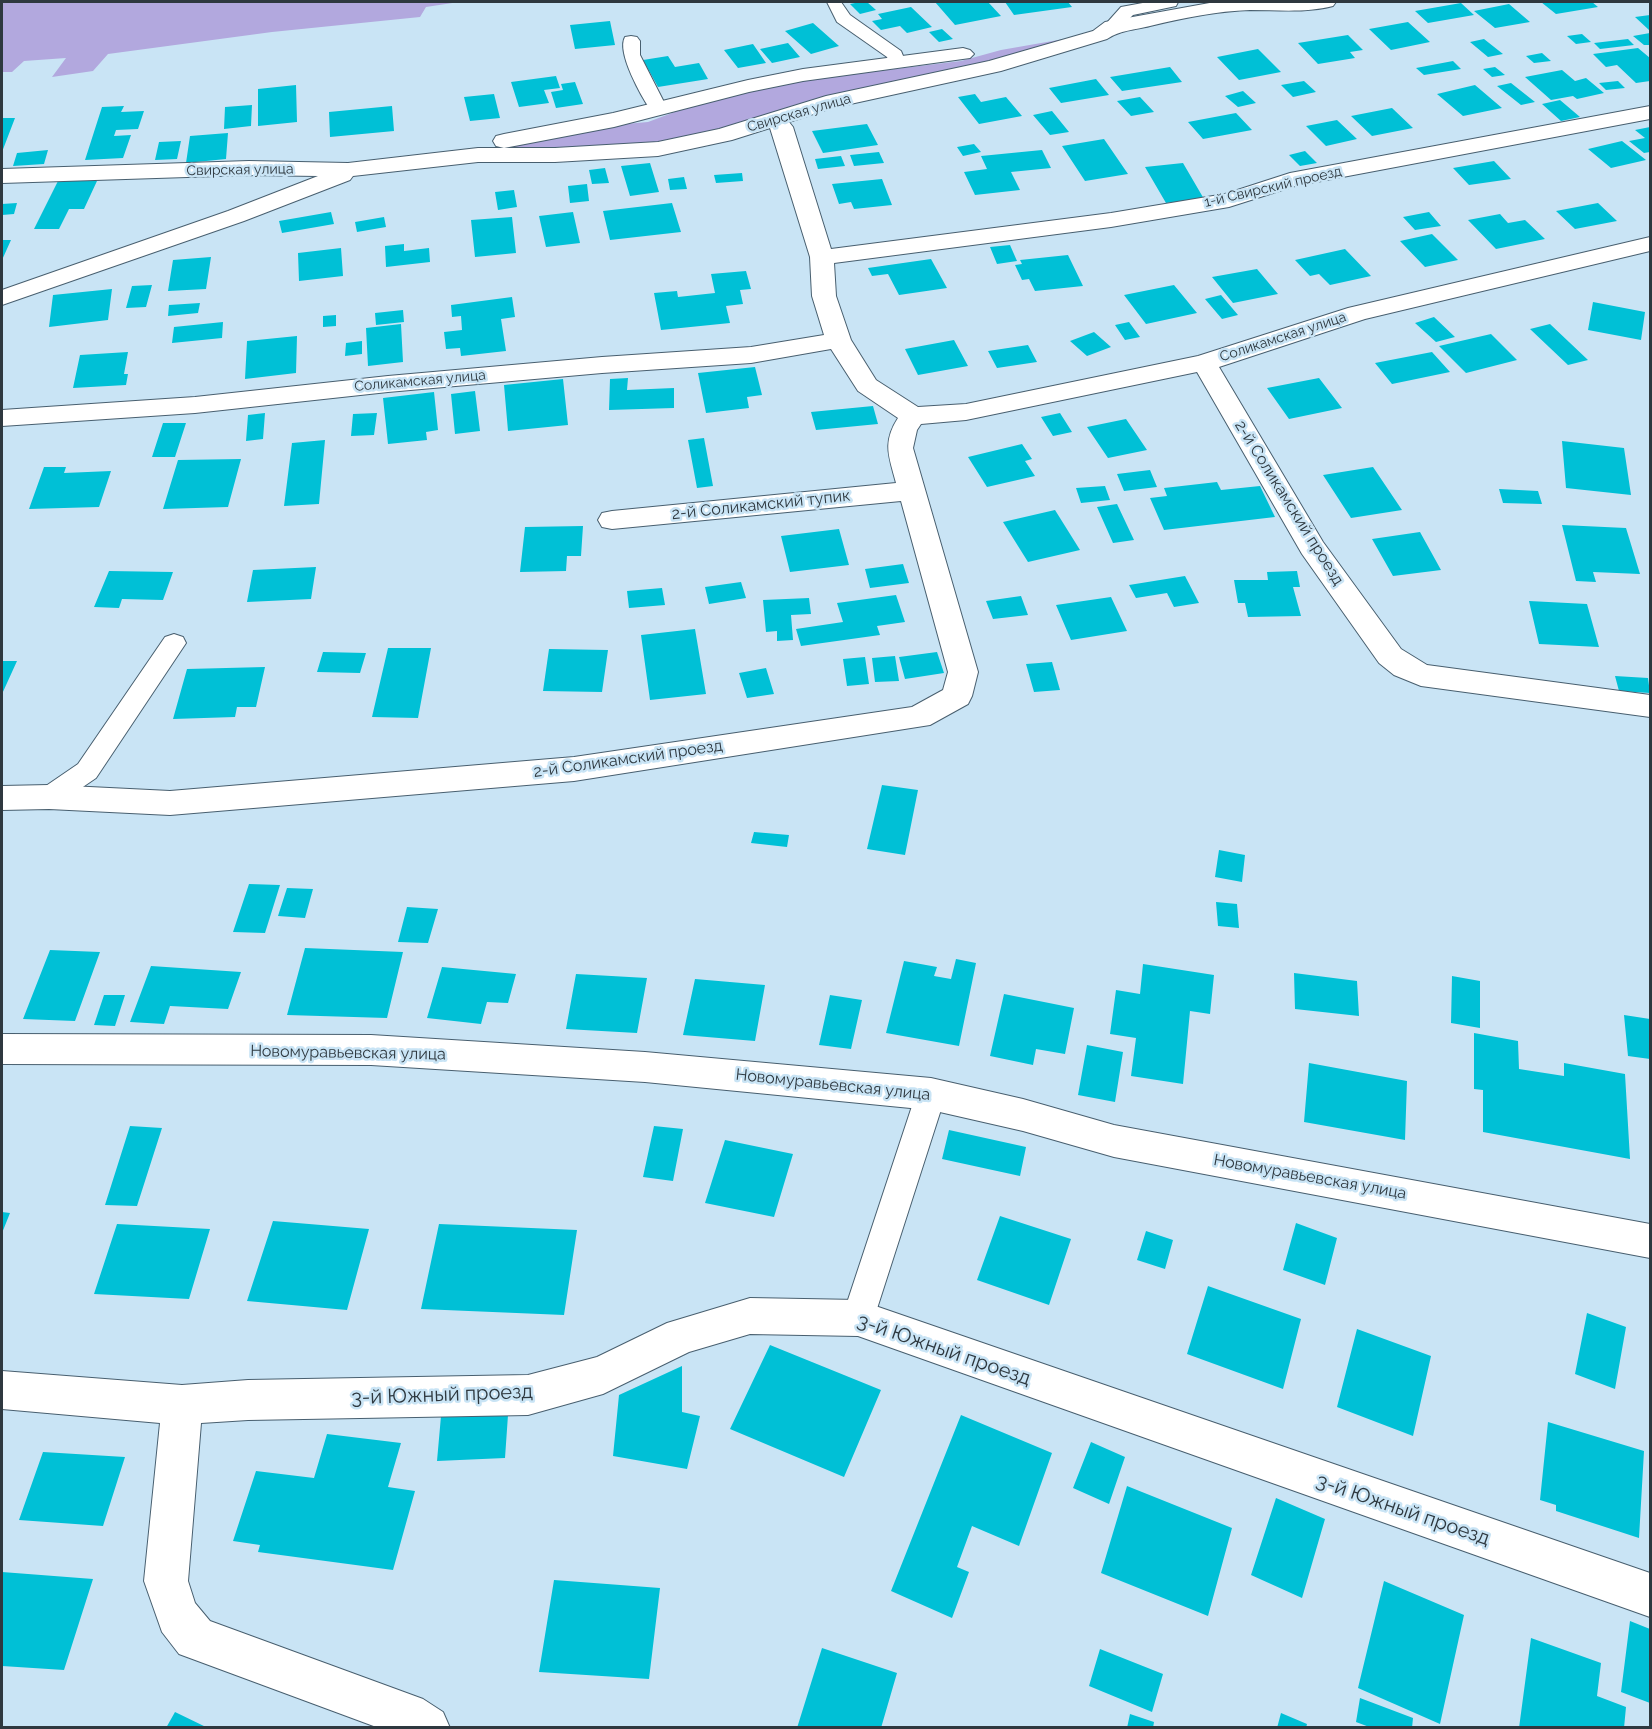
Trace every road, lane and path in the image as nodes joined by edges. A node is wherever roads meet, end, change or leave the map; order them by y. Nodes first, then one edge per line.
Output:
1 (1170, 2) edge
2 (1326, 2) edge
3 (834, 3) dead end
4 (1247, 3) edge
5 (1112, 26) junction
6 (631, 41) dead end
7 (897, 63) junction
8 (658, 108) junction
9 (1650, 113) edge
10 (774, 118) junction
11 (478, 155) junction
12 (348, 170) junction
13 (2, 176) edge
14 (1650, 244) edge
15 (822, 257) junction
16 (2, 298) edge
17 (838, 340) junction
18 (1204, 363) junction
19 (913, 416) junction
20 (2, 418) edge
21 (910, 490) junction
22 (612, 520) dead end
23 (174, 643) dead end
24 (1650, 706) edge
25 (49, 797) junction
26 (2, 798) edge
27 (2, 1049) edge
28 (931, 1094) junction
29 (1650, 1241) edge
30 (858, 1318) junction
31 (2, 1390) edge
32 (182, 1405) junction
33 (1650, 1595) edge
34 (427, 1728) edge

1 - 5 lane
2 - 4 street, Свирская улица
3 - 7 lane
4 - 5 street, Свирская улица
5 - 7 street, Свирская улица
5 - 10 street, Свирская улица
6 - 8 lane
7 - 8 street, Свирская улица
8 - 11 street, Свирская улица
9 - 15 street, 1-й Свирский проезд
10 - 11 street, Свирская улица
10 - 15 street
11 - 12 street, Свирская улица
12 - 13 street, Свирская улица
12 - 16 street
14 - 18 street, Соликамская улица
15 - 17 street
17 - 19 street
17 - 20 street, Соликамская улица
18 - 19 street, Соликамская улица
18 - 24 street, 2-й Соликамский проезд
19 - 21 street, 2-й Соликамский проезд
21 - 22 street, 2-й Соликамский тупик
21 - 25 street, 2-й Соликамский проезд
23 - 25 lane
25 - 26 street, 2-й Соликамский проезд
27 - 28 street, Новомуравьевская улица
28 - 29 street, Новомуравьевская улица
28 - 30 lane
30 - 32 street, 3-й Южный проезд
30 - 33 street, 3-й Южный проезд
31 - 32 street, 3-й Южный проезд
32 - 34 street

